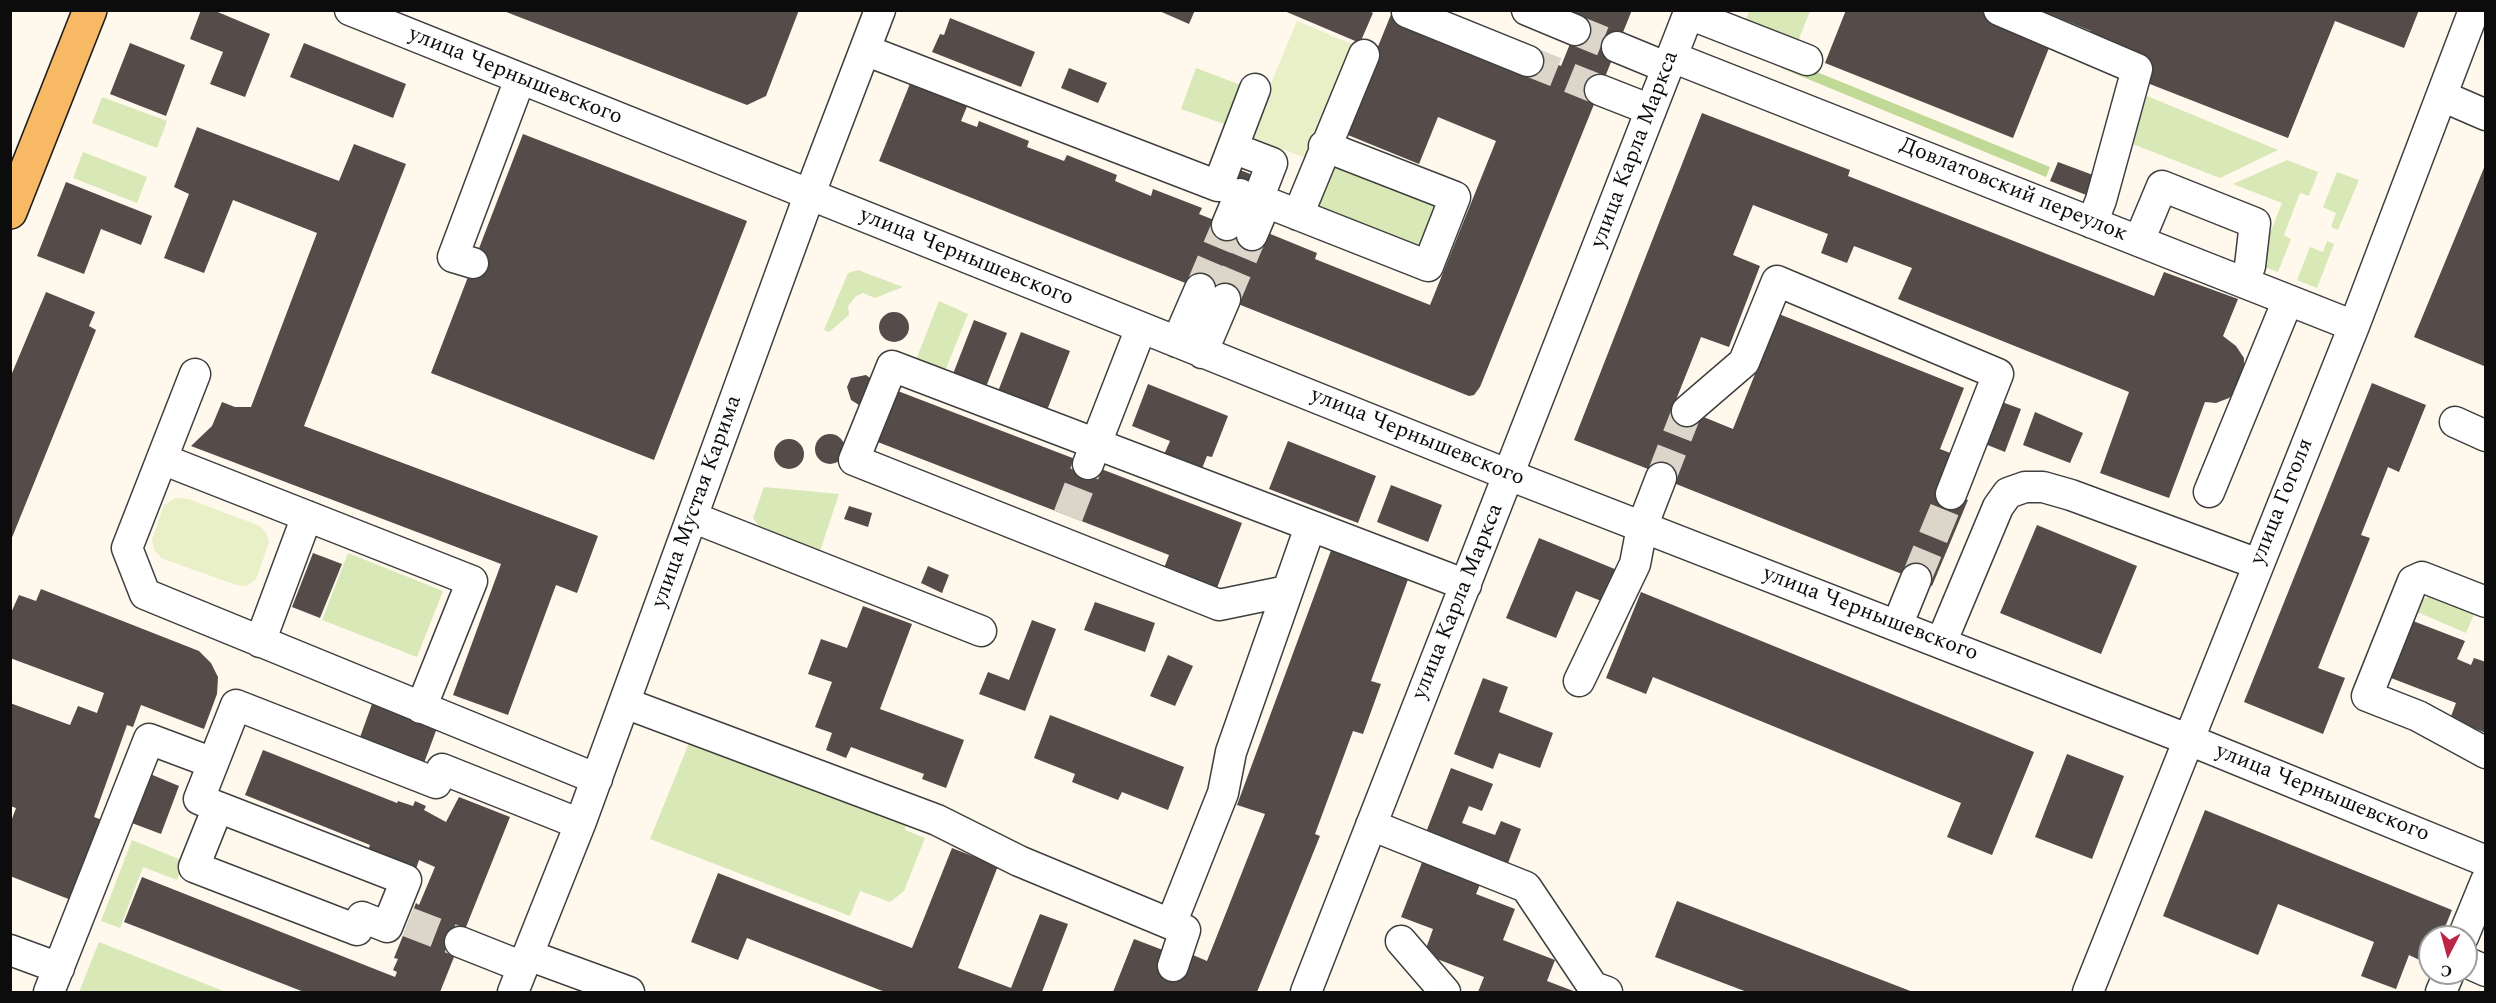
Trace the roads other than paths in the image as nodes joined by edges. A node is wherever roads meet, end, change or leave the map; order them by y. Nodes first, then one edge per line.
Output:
1 (90, 10) edge
2 (880, 10) edge
3 (1527, 10) edge
4 (1999, 10) edge
5 (2474, 10) edge
6 (357, 12) edge
7 (1407, 12) dead end
8 (1689, 12) edge
9 (1575, 30) tunnel mouth
10 (1617, 47) tunnel mouth
11 (865, 50) junction
12 (1364, 55) dead end
13 (1807, 60) dead end
14 (1528, 61) tunnel mouth
15 (1670, 62) junction
16 (520, 79) junction
17 (1256, 89) dead end
18 (1600, 90) tunnel mouth
19 (2442, 96) junction
20 (1651, 111) junction
21 (2486, 115) edge
22 (1324, 146) junction
23 (1233, 148) junction
24 (809, 196) junction
25 (1253, 198) junction
26 (10, 212) edge
27 (1298, 215) junction
28 (2092, 223) junction
29 (1239, 230) tunnel mouth
30 (2139, 241) junction
31 (473, 263) dead end
32 (2243, 282) junction
33 (1212, 294) tunnel mouth
34 (2288, 300) junction
35 (2354, 326) junction
36 (1141, 328) junction
37 (1190, 348) junction
38 (195, 374) dead end
39 (1687, 411) tunnel mouth
40 (2455, 422) dead end
41 (2486, 436) edge
42 (1092, 454) junction
43 (162, 459) junction
44 (1509, 475) junction
45 (1661, 478) tunnel mouth
46 (2209, 492) dead end
47 (1951, 494) tunnel mouth
48 (307, 516) junction
49 (692, 517) junction
50 (1642, 526) junction
51 (1310, 527) junction
52 (2258, 564) junction
53 (1916, 579) tunnel mouth
54 (1466, 585) junction
55 (1287, 591) junction
56 (2486, 602) edge
57 (1897, 626) junction
58 (981, 631) dead end
59 (260, 642) junction
60 (1941, 643) junction
61 (1579, 681) dead end
62 (625, 703) junction
63 (422, 708) junction
64 (2187, 739) junction
65 (2486, 753) edge
66 (213, 764) junction
67 (597, 779) junction
68 (218, 807) junction
69 (580, 824) junction
70 (1371, 825) junction
71 (2485, 863) edge
72 (1171, 924) junction
73 (2467, 925) edge
74 (1401, 941) dead end
75 (460, 942) tunnel mouth
76 (10, 950) edge
77 (1173, 966) dead end
78 (521, 971) edge
79 (54, 980) edge
80 (629, 993) edge
81 (1306, 993) edge
82 (1445, 993) edge
83 (1607, 993) edge
84 (2088, 993) edge

1 - 26 main road
2 - 11 street, улица Мустая Карима
3 - 9 street
4 - 28 street
5 - 19 street, улица Гоголя
6 - 16 street, улица Чернышевского
7 - 14 street
8 - 13 street
8 - 15 street, улица Карла Маркса
10 - 15 street, Довлатовский переулок
11 - 23 street
11 - 24 street, улица Мустая Карима
12 - 22 street
15 - 20 street, улица Карла Маркса
15 - 28 street, Довлатовский переулок
16 - 24 street, улица Чернышевского
16 - 31 street
17 - 23 street
18 - 20 street
19 - 21 street
19 - 35 street, улица Гоголя
20 - 44 street, улица Карла Маркса
22 - 27 street
22 - 27 street
23 - 25 street
24 - 36 street, улица Чернышевского
24 - 49 street, улица Мустая Карима
25 - 27 street
25 - 29 street
28 - 30 street, Довлатовский переулок
30 - 32 street, Довлатовский переулок
30 - 32 street
32 - 34 street, Довлатовский переулок
33 - 37 street
34 - 35 street, Довлатовский переулок
34 - 46 street
35 - 52 street, улица Гоголя
36 - 37 street, улица Чернышевского
36 - 42 street
37 - 44 street, улица Чернышевского
38 - 43 street
39 - 47 street
40 - 41 street
42 - 51 street
42 - 55 street
43 - 48 street
43 - 59 street
44 - 50 street, улица Чернышевского
44 - 54 street, улица Карла Маркса
45 - 50 street
48 - 59 street
48 - 63 street
49 - 58 street
49 - 62 street, улица Мустая Карима
50 - 57 street, улица Чернышевского
50 - 61 street
51 - 54 street
51 - 55 street
52 - 60 street
52 - 64 street, улица Гоголя
53 - 57 street
54 - 70 street, улица Карла Маркса
55 - 72 street
56 - 65 street
57 - 60 street, улица Чернышевского
59 - 63 street
60 - 64 street, улица Чернышевского
62 - 67 street, улица Мустая Карима
62 - 72 street
63 - 67 street
64 - 71 street, улица Чернышевского
64 - 84 street, улица Гоголя
66 - 68 street
66 - 69 street
66 - 79 street
67 - 69 street, улица Мустая Карима
68 - 68 street
69 - 78 street, улица Мустая Карима
70 - 81 street, улица Карла Маркса
70 - 83 street
71 - 73 street
72 - 77 street
74 - 82 street
75 - 78 street
76 - 79 street
78 - 80 street

